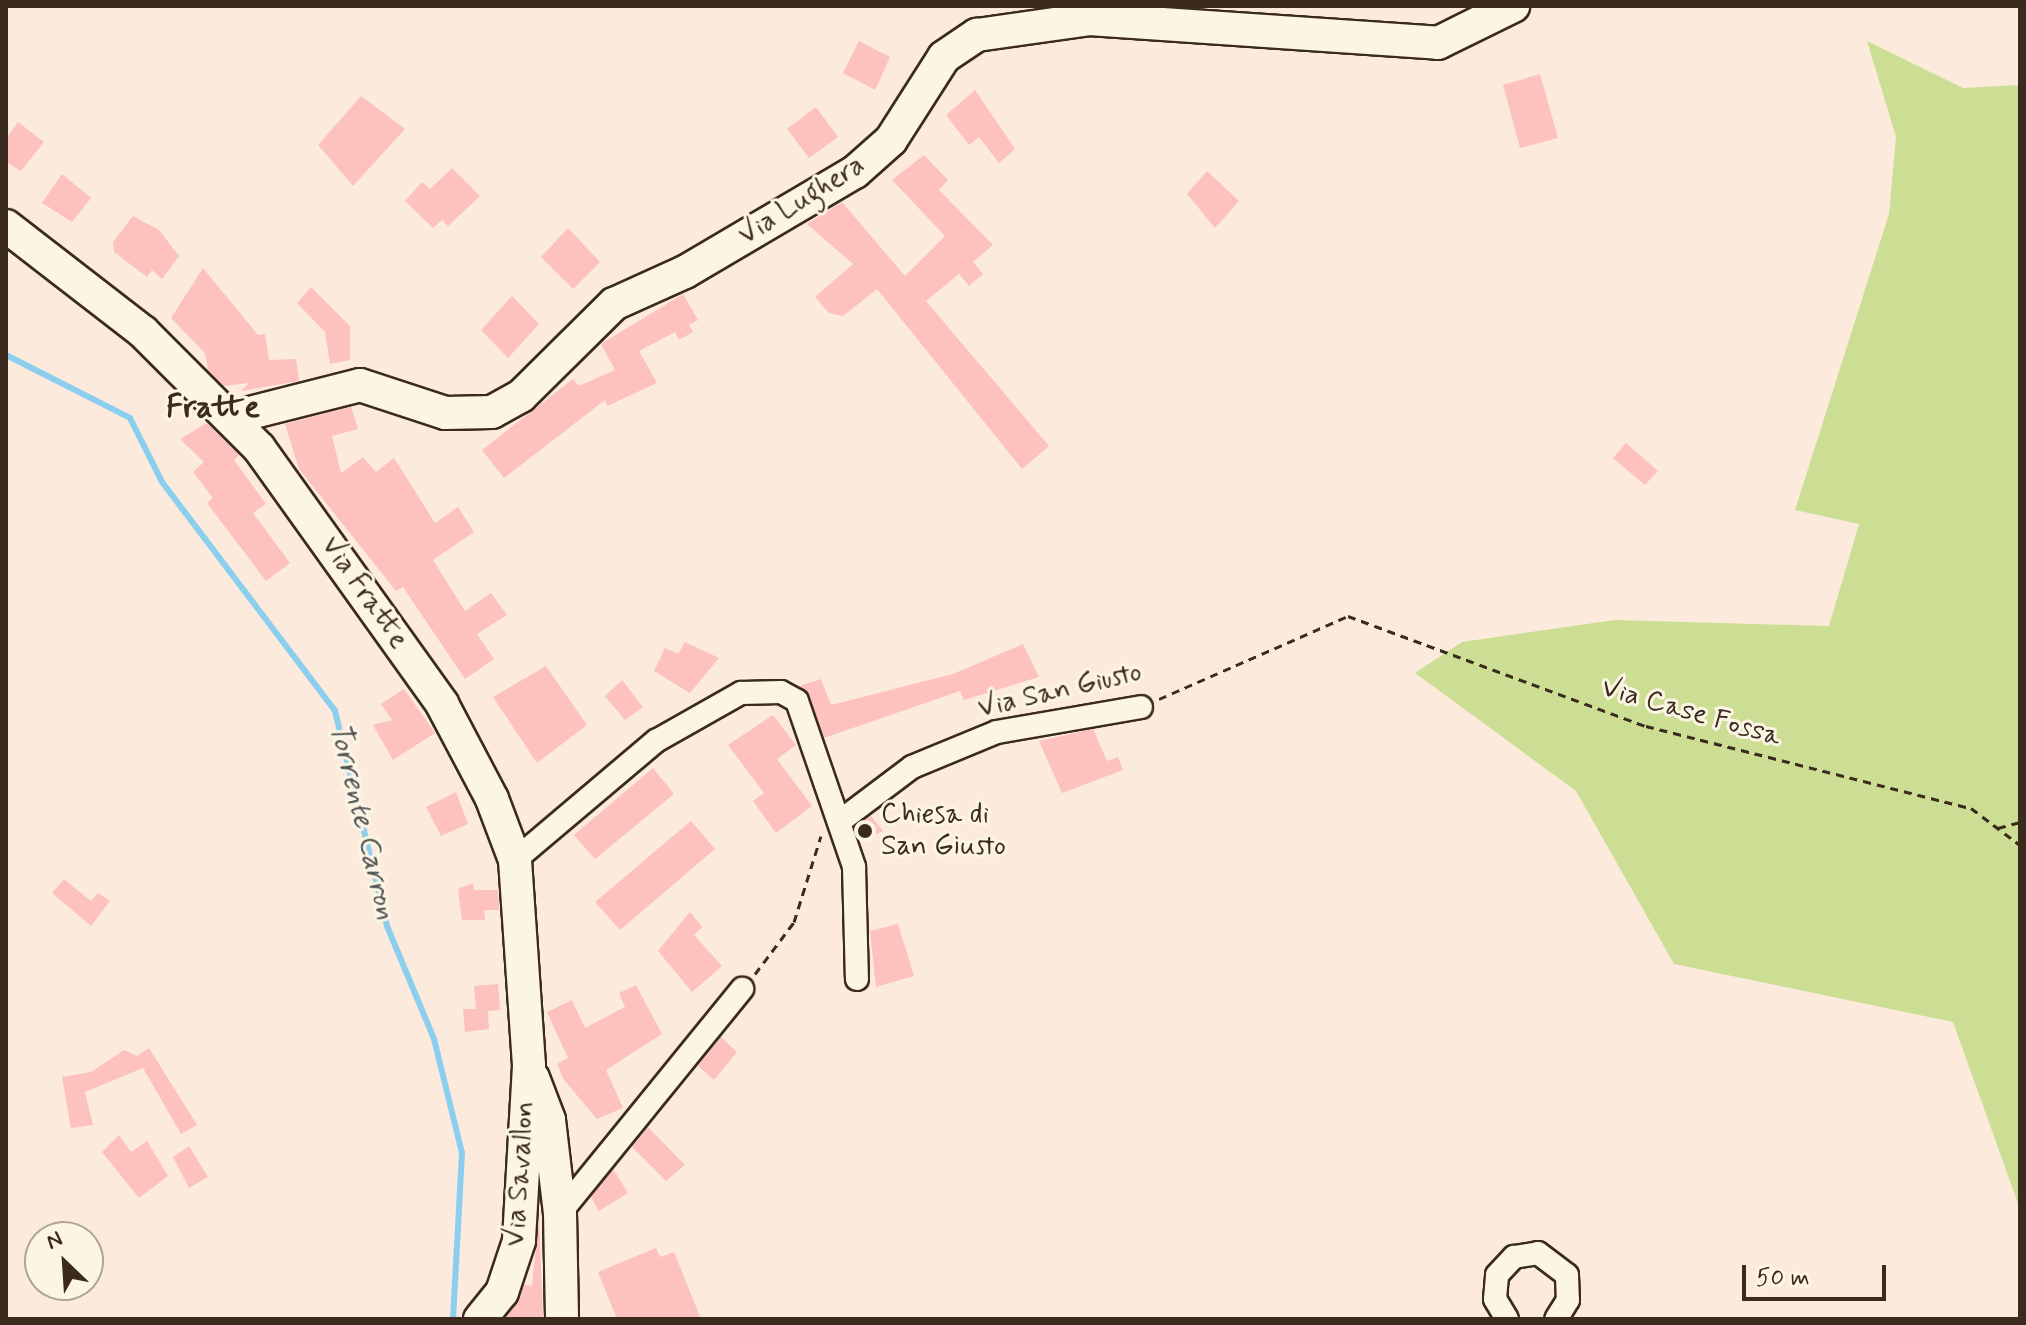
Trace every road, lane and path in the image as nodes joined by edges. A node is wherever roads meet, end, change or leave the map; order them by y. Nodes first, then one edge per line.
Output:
1 (1513, 6) edge
2 (6, 226) edge
3 (230, 418) junction
4 (1348, 616) joint
5 (1141, 707) joint
6 (839, 822) junction
7 (2020, 822) edge
8 (1998, 828) junction
9 (2020, 845) edge
10 (515, 860) junction
11 (857, 979) dead end
12 (742, 989) joint
13 (529, 1066) junction
14 (560, 1213) junction
15 (480, 1319) edge
16 (562, 1319) edge
17 (1507, 1319) edge
18 (1556, 1319) edge

1 - 3 street, Via Lughera
2 - 3 street, Via Fratte
3 - 10 street, Via Fratte
4 - 5 path, Via San Giusto
4 - 8 path, Via Case Fossa
5 - 6 street, Via San Giusto
6 - 10 street
6 - 11 street
6 - 12 path
7 - 8 path
8 - 9 path, Via Case Fossa
10 - 13 street, Via Fratte
12 - 14 street
13 - 14 street
13 - 15 street, Via Savallon
14 - 16 street
17 - 18 street

